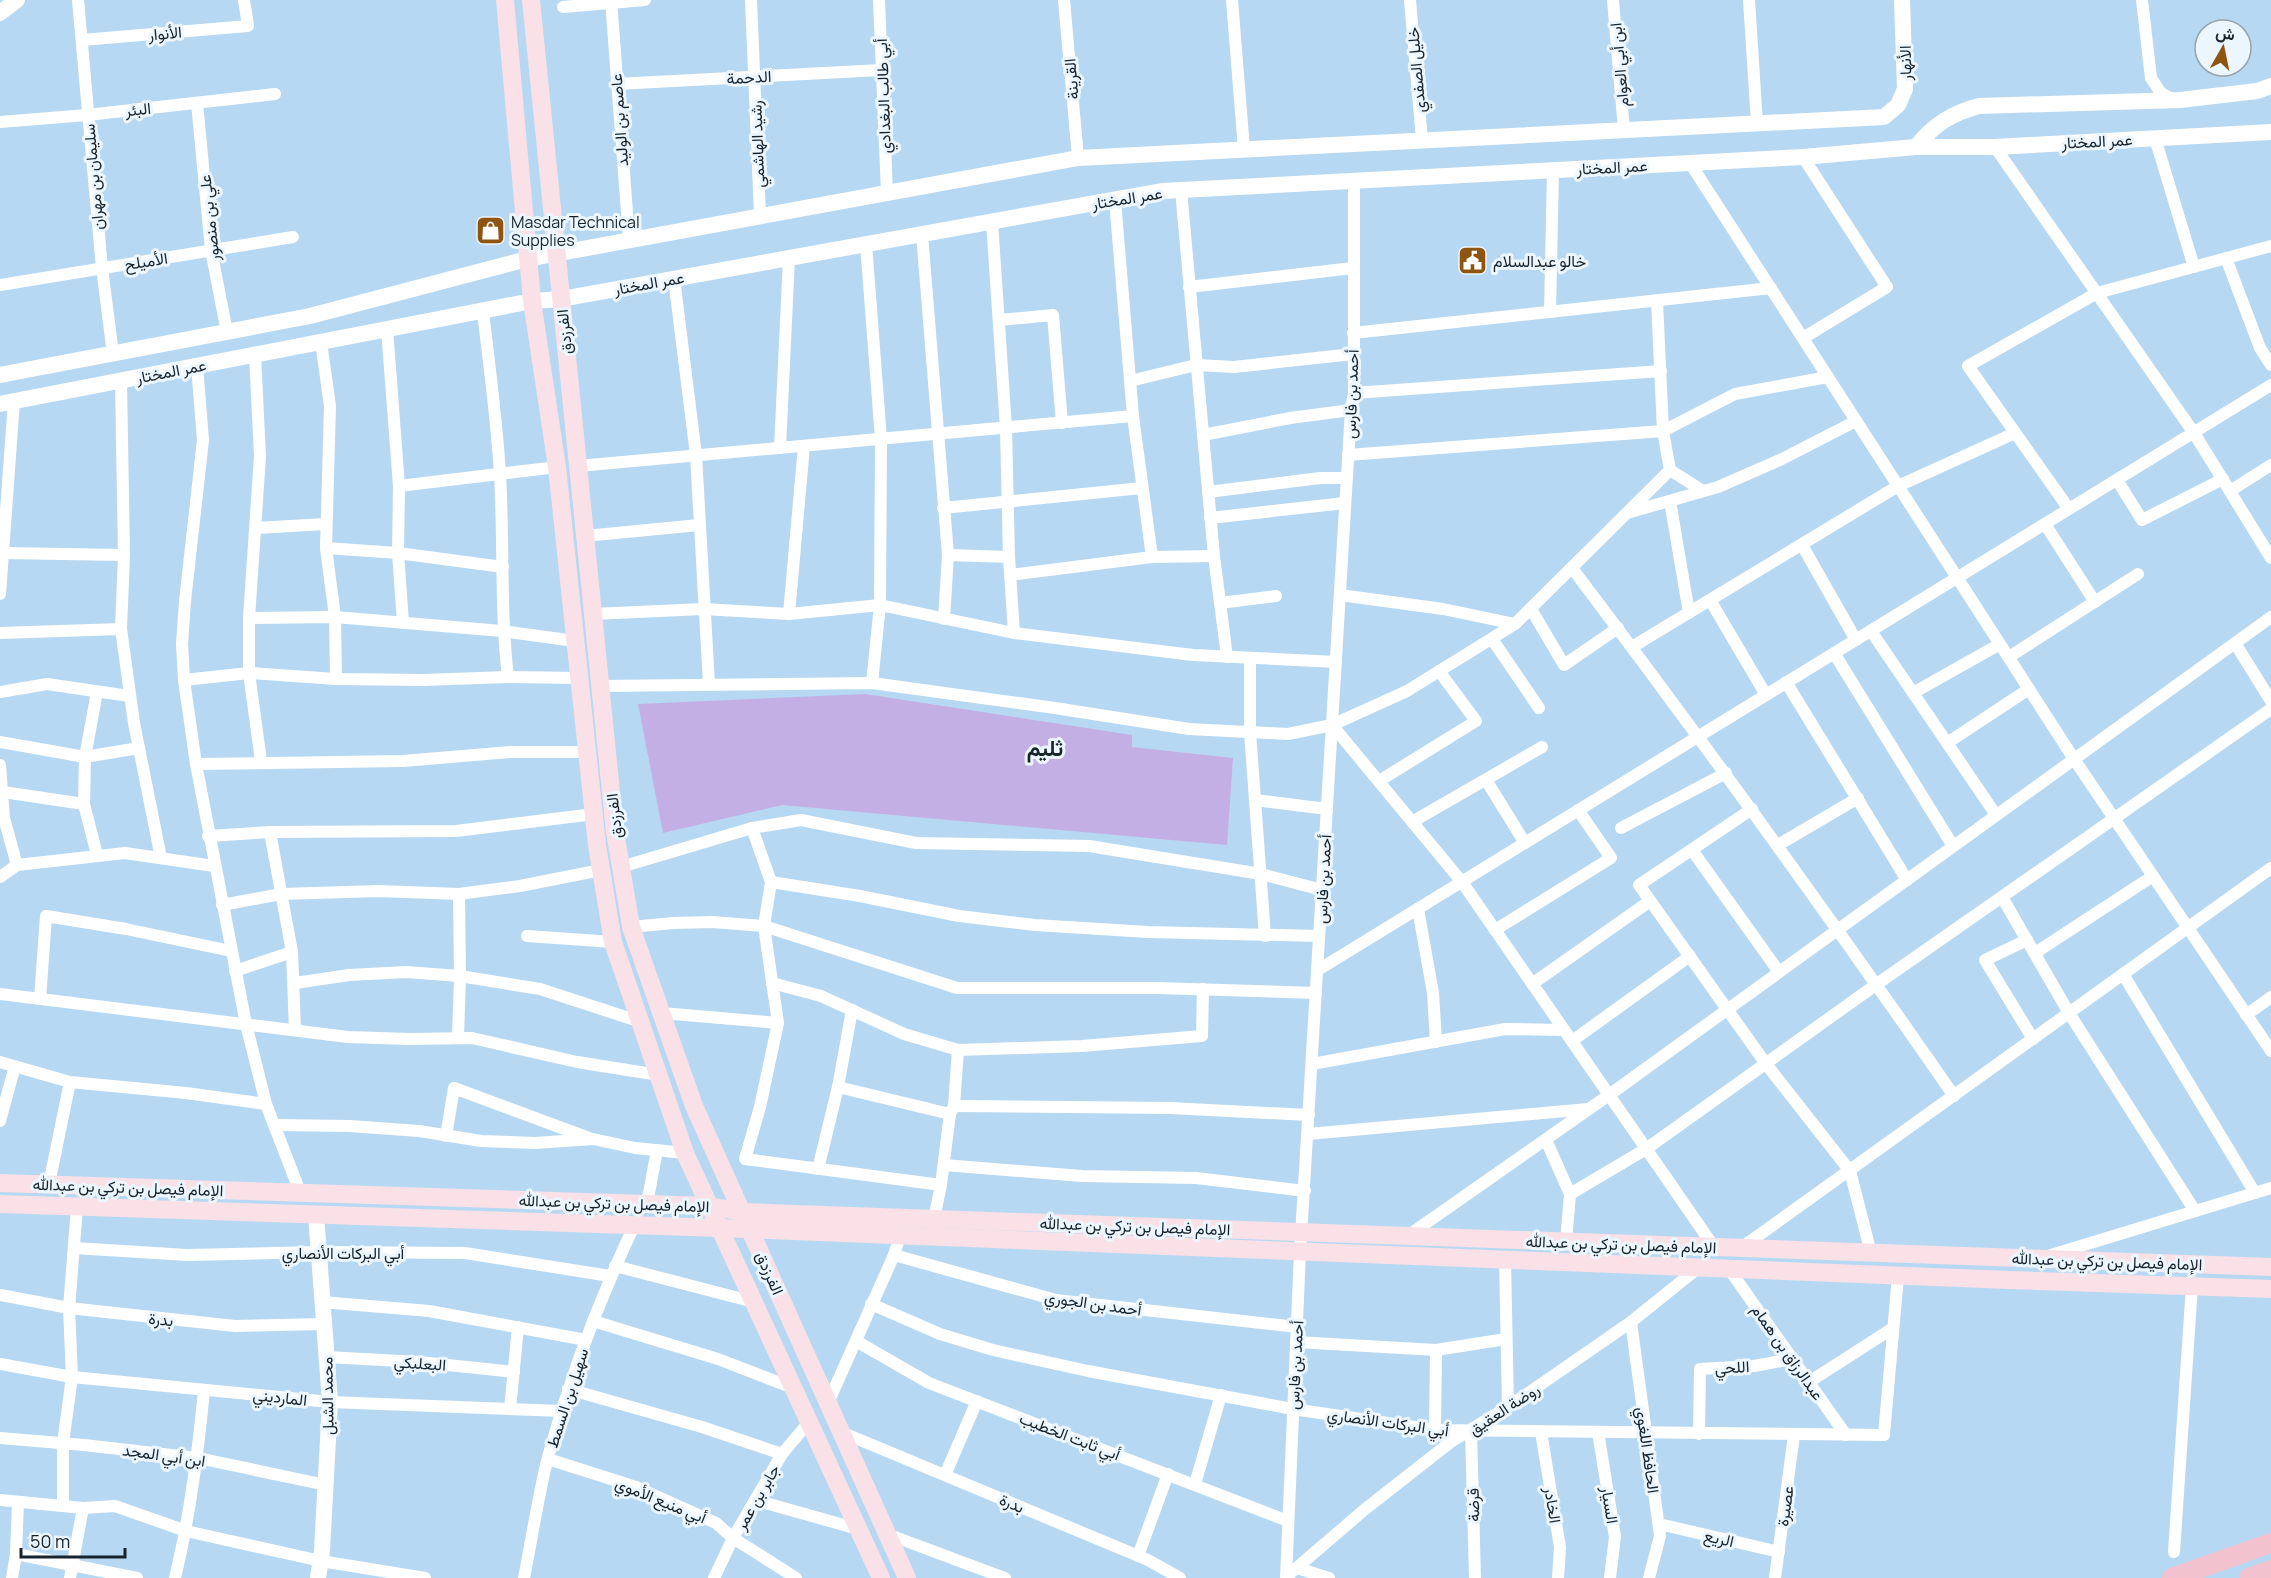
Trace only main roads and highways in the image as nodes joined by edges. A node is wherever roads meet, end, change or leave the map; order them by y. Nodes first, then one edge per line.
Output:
1 (505, 0) edge
2 (531, 0) edge
3 (0, 1183) edge
4 (0, 1204) edge
5 (709, 1206) junction
6 (742, 1212) junction
7 (720, 1228) junction
8 (750, 1230) junction
9 (2271, 1267) edge
10 (2271, 1289) edge
11 (2271, 1543) edge
12 (2271, 1570) edge
13 (881, 1578) edge
14 (907, 1578) edge
15 (2172, 1578) edge
16 (2249, 1578) edge

1 - 5 main road, الفرزدق
2 - 6 main road, الفرزدق
3 - 5 main road, الإمام فيصل بن تركي بن عبدالله
4 - 7 main road, الإمام فيصل بن تركي بن عبدالله
5 - 6 main road, الإمام فيصل بن تركي بن عبدالله
5 - 7 main road, الفرزدق
6 - 8 main road, الفرزدق
6 - 9 main road, الإمام فيصل بن تركي بن عبدالله
7 - 8 main road, الإمام فيصل بن تركي بن عبدالله
7 - 13 main road, الفرزدق
8 - 10 main road, الإمام فيصل بن تركي بن عبدالله
8 - 14 main road, الفرزدق
11 - 15 main road
12 - 16 main road

